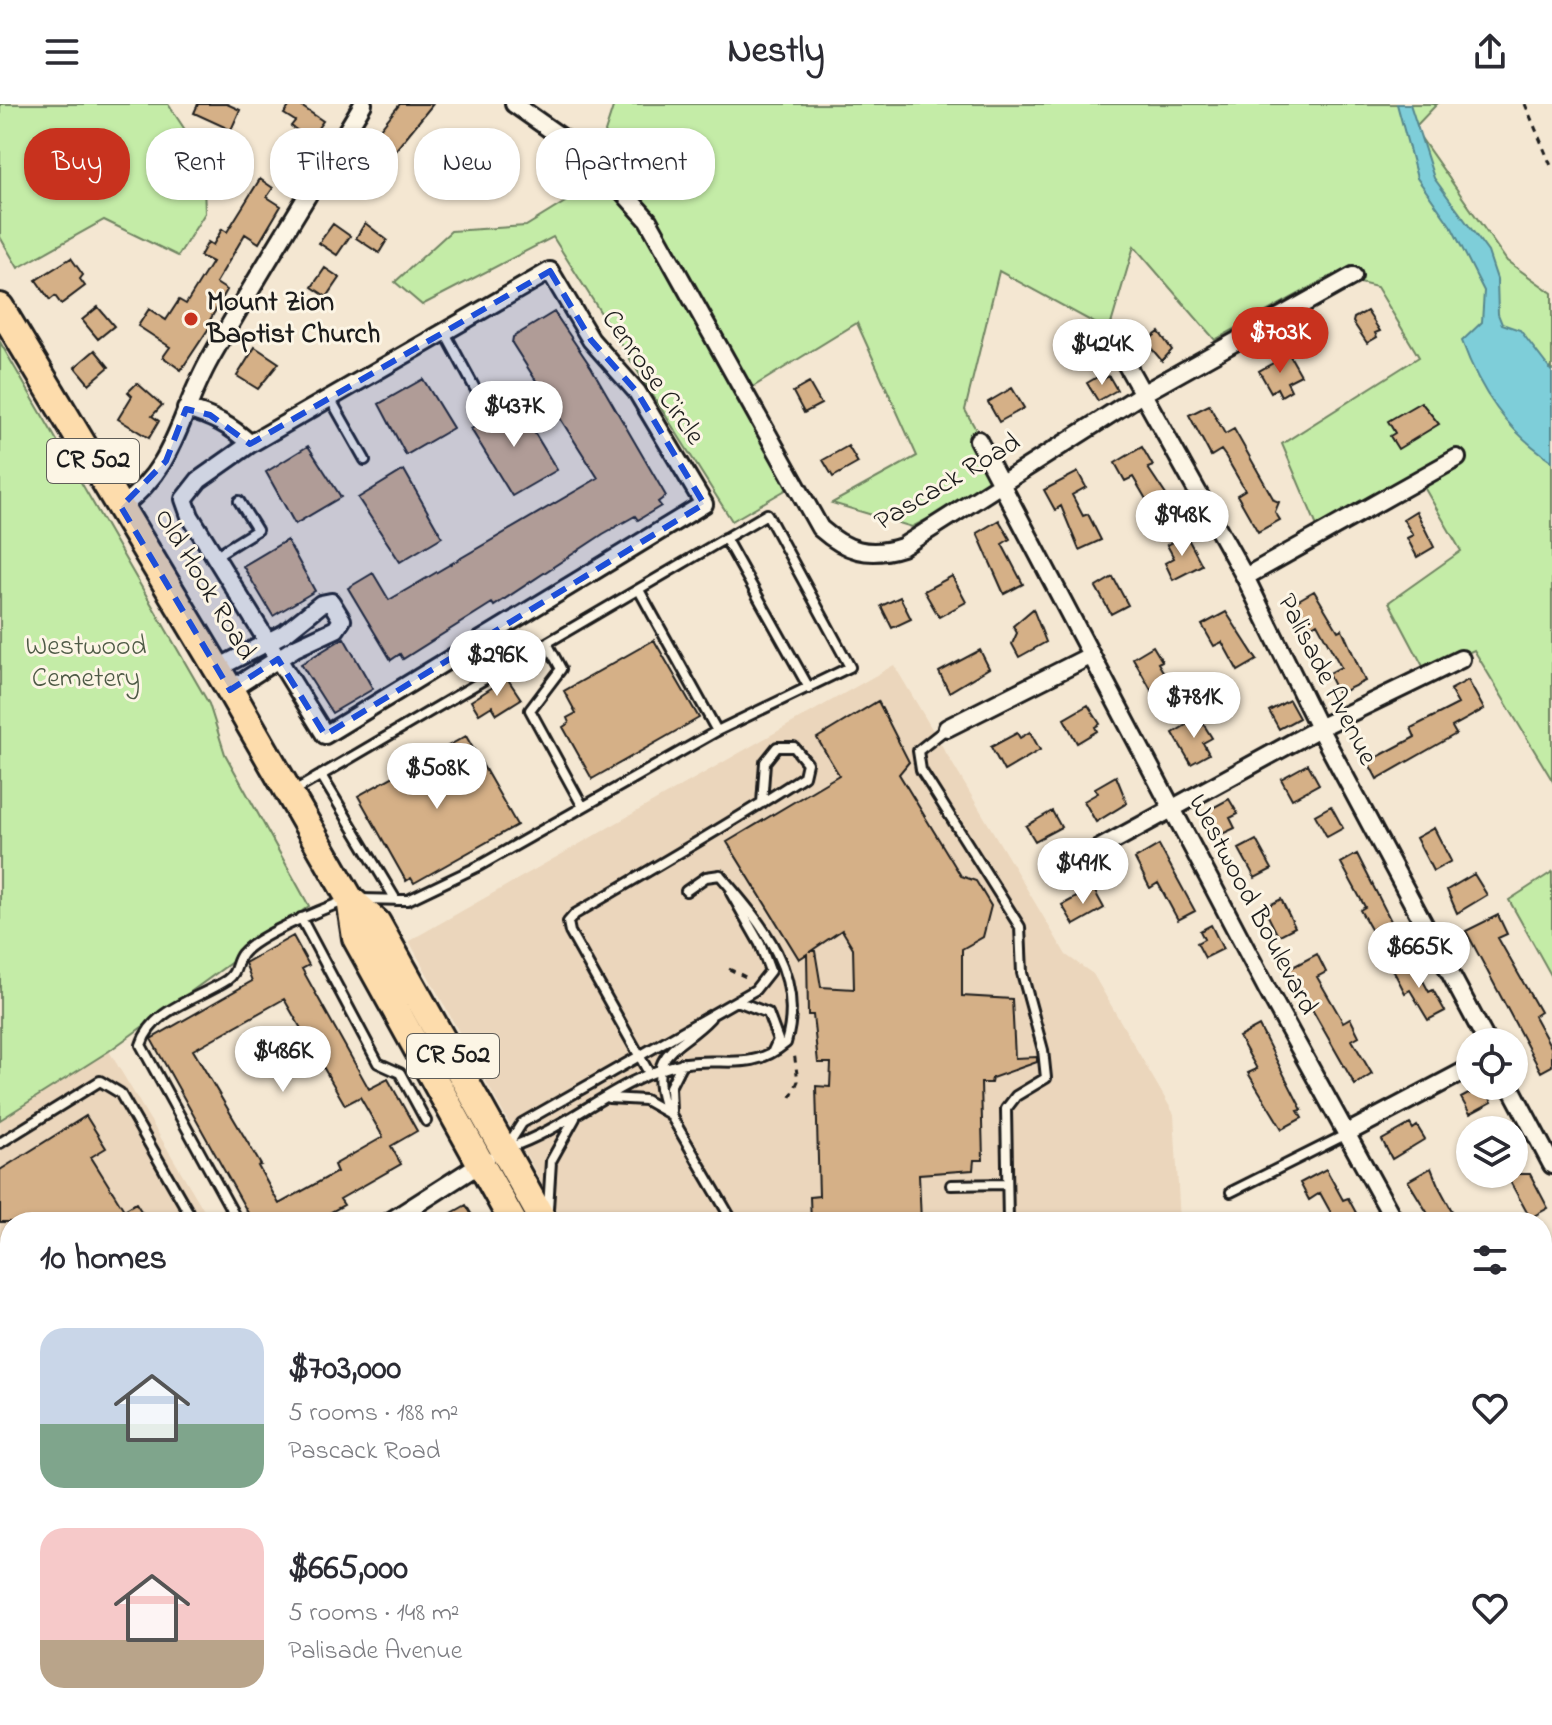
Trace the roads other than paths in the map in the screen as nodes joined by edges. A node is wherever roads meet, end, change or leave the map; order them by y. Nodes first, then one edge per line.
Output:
1 (363, 104) edge
2 (514, 104) edge
3 (1353, 276) dead end
4 (0, 307) edge
5 (445, 333) junction
6 (1115, 344) dead end
7 (478, 394) dead end
8 (1142, 394) junction
9 (330, 398) junction
10 (186, 409) junction
11 (978, 440) dead end
12 (250, 444) junction
13 (1457, 458) dead end
14 (365, 460) dead end
15 (1002, 483) junction
16 (239, 501) dead end
17 (121, 507) junction
18 (725, 538) junction
19 (215, 556) junction
20 (1245, 577) junction
21 (639, 590) junction
22 (268, 642) junction
23 (547, 643) junction
24 (1090, 656) junction
25 (278, 659) junction
26 (1461, 659) dead end
27 (223, 679) junction
28 (809, 688) junction
29 (947, 728) joint
30 (1319, 728) junction
31 (717, 731) junction
32 (321, 775) junction
33 (289, 794) junction
34 (762, 803) junction
35 (583, 807) junction
36 (1173, 810) junction
37 (1062, 869) dead end
38 (720, 875) junction
39 (686, 891) dead end
40 (350, 899) junction
41 (396, 900) junction
42 (301, 918) junction
43 (737, 1001) junction
44 (716, 1012) junction
45 (1480, 1028) edge
46 (638, 1055) junction
47 (772, 1055) junction
48 (682, 1063) junction
49 (653, 1072) junction
50 (1456, 1075) edge
51 (606, 1099) junction
52 (1517, 1100) edge
53 (577, 1115) junction
54 (672, 1115) junction
55 (426, 1121) dead end
56 (1347, 1133) junction
57 (0, 1143) edge
58 (505, 1149) junction
59 (480, 1163) junction
60 (1552, 1165) edge
61 (1005, 1184) junction
62 (951, 1185) dead end
63 (1231, 1192) dead end
64 (188, 1212) edge
65 (233, 1212) edge
66 (404, 1212) edge
67 (507, 1212) edge
68 (541, 1212) edge
69 (547, 1212) edge
70 (727, 1212) edge
71 (1007, 1212) edge
72 (1390, 1212) edge

1 - 10 street
2 - 15 street, Pascack Road
3 - 8 street, Pascack Road
4 - 17 main road, Old Hook Road / CR 502
5 - 7 lane
5 - 9 street, Cenrose Circle
5 - 25 street, Cenrose Circle
6 - 8 street, Palisade Avenue
8 - 15 street, Pascack Road
8 - 20 street, Palisade Avenue
9 - 12 street, Cenrose Circle
9 - 14 lane
10 - 12 street
10 - 17 street
11 - 15 street, Westwood Boulevard
12 - 19 street, Cenrose Circle
13 - 20 street
15 - 24 street, Westwood Boulevard
16 - 19 lane
17 - 27 main road, Old Hook Road / CR 502
18 - 21 lane
18 - 28 lane
18 - 28 lane
19 - 22 street, Cenrose Circle
20 - 30 street, Palisade Avenue
21 - 23 lane
21 - 31 lane
22 - 25 street, Cenrose Circle
22 - 25 street
22 - 27 street
23 - 32 lane
23 - 35 lane
24 - 29 street
24 - 36 street, Westwood Boulevard
25 - 27 street
26 - 30 street
27 - 33 main road, Old Hook Road / CR 502
28 - 31 lane
29 - 61 lane
30 - 36 street
30 - 45 street, Palisade Avenue
31 - 35 lane
32 - 33 lane
32 - 41 lane
33 - 40 main road, Old Hook Road / CR 502
34 - 34 lane
34 - 46 lane
35 - 41 lane
36 - 37 street
36 - 56 street, Westwood Boulevard
38 - 39 lane
38 - 43 lane
38 - 47 lane
40 - 41 lane
40 - 42 lane
40 - 58 main road, Old Hook Road / CR 502
40 - 59 main road, Old Hook Road / CR 502
42 - 55 lane
42 - 65 lane
43 - 44 lane
43 - 47 lane
44 - 46 lane
44 - 49 lane
46 - 49 lane
46 - 58 lane
47 - 48 lane
48 - 49 lane
48 - 54 lane
49 - 51 lane
49 - 54 lane
50 - 56 street
51 - 53 lane
51 - 54 lane
52 - 60 street
53 - 58 lane
53 - 69 lane
54 - 70 lane
56 - 63 lane
56 - 72 street, Westwood Boulevard
57 - 64 lane
58 - 59 street
58 - 68 main road, Old Hook Road / CR 502
59 - 66 street
59 - 67 main road, Old Hook Road / CR 502
61 - 62 lane
61 - 71 lane

